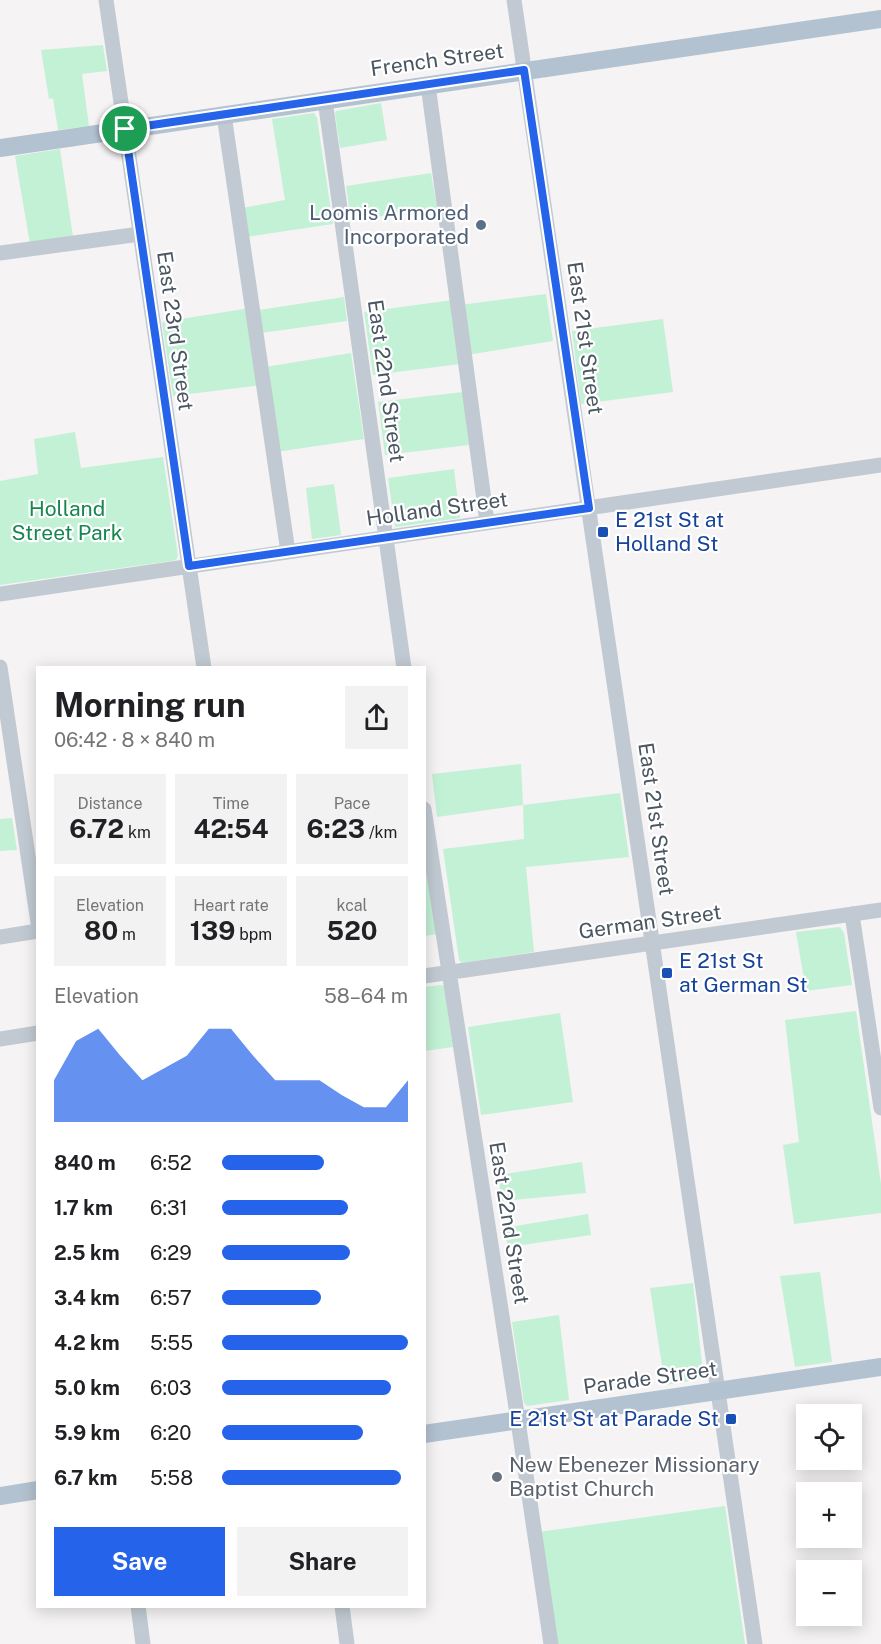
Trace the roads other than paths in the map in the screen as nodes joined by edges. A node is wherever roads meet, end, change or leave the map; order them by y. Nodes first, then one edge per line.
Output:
1 (106, 0) edge
2 (514, 0) edge
3 (881, 19) edge
4 (524, 70) junction
5 (428, 85) junction
6 (325, 100) junction
7 (224, 115) junction
8 (125, 129) junction
9 (0, 147) edge
10 (140, 234) junction
11 (0, 253) edge
12 (881, 465) edge
13 (589, 508) junction
14 (487, 522) junction
15 (386, 537) junction
16 (288, 552) junction
17 (189, 566) junction
18 (0, 594) edge
19 (204, 666) edge
20 (404, 666) edge
21 (0, 667) edge
22 (2, 697) edge
23 (426, 822) edge
24 (881, 910) edge
25 (36, 911) edge
26 (852, 914) junction
27 (36, 931) edge
28 (0, 937) edge
29 (653, 943) junction
30 (449, 972) junction
31 (426, 976) edge
32 (36, 1033) edge
33 (0, 1039) edge
34 (881, 1108) edge
35 (881, 1367) edge
36 (718, 1391) junction
37 (518, 1420) junction
38 (426, 1434) edge
39 (36, 1490) edge
40 (0, 1496) edge
41 (138, 1608) edge
42 (342, 1608) edge
43 (143, 1644) edge
44 (347, 1644) edge
45 (551, 1644) edge
46 (755, 1644) edge

1 - 8 street, East 23rd Street
2 - 4 street, East 21st Street
3 - 4 main road, French Street
4 - 5 main road, French Street
4 - 13 street, East 21st Street
5 - 6 main road, French Street
5 - 14 street
6 - 7 main road, French Street
6 - 15 street, East 22nd Street
7 - 8 main road, French Street
7 - 16 street
8 - 9 main road, French Street
8 - 10 street, East 23rd Street
10 - 11 street
10 - 17 street, East 23rd Street
12 - 13 street, Holland Street
13 - 14 street, Holland Street
13 - 29 street, East 21st Street
14 - 15 street, Holland Street
15 - 16 street, Holland Street
15 - 20 street, East 22nd Street
16 - 17 street, Holland Street
17 - 18 street, Holland Street
17 - 19 street, East 23rd Street
21 - 22 street
22 - 25 street
23 - 30 street, East 22nd Street
24 - 26 street, German Street
26 - 29 street, German Street
26 - 34 street
27 - 28 street
29 - 30 street, German Street
29 - 36 street, East 21st Street
30 - 31 street, German Street
30 - 37 street, East 22nd Street
32 - 33 street
35 - 36 main road, Parade Street
36 - 37 main road, Parade Street
36 - 46 street, East 21st Street
37 - 38 main road, Parade Street
37 - 45 street, East 22nd Street
39 - 40 main road
41 - 43 street
42 - 44 street

